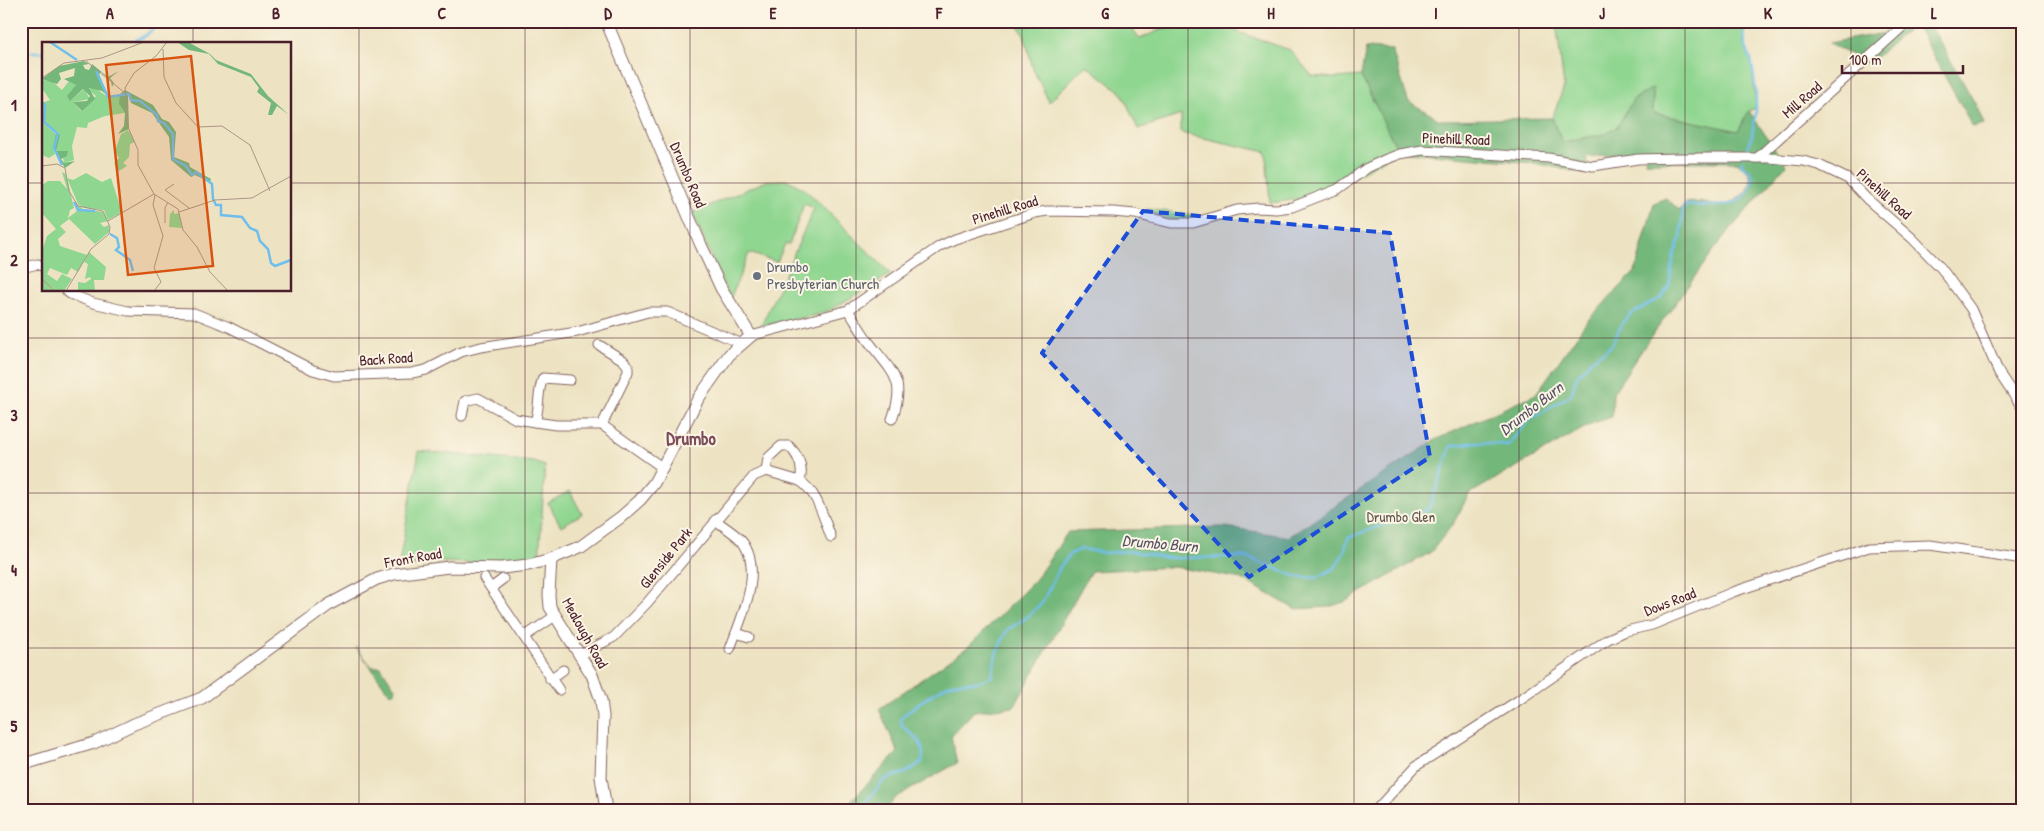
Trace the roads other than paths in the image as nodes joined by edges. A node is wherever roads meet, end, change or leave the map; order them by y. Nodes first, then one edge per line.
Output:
1 (606, 21) edge
2 (1909, 21) edge
3 (1753, 158) junction
4 (42, 265) edge
5 (21, 268) edge
6 (67, 291) edge
7 (848, 310) junction
8 (751, 336) junction
9 (740, 343) junction
10 (599, 345) dead end
11 (570, 380) dead end
12 (2023, 409) edge
13 (462, 416) dead end
14 (892, 419) dead end
15 (535, 422) junction
16 (602, 425) junction
17 (663, 468) junction
18 (766, 471) junction
19 (800, 481) junction
20 (715, 520) junction
21 (831, 537) dead end
22 (551, 559) junction
23 (2023, 559) edge
24 (484, 578) dead end
25 (503, 579) dead end
26 (491, 588) junction
27 (555, 616) junction
28 (736, 633) junction
29 (524, 637) junction
30 (749, 637) dead end
31 (730, 648) dead end
32 (580, 654) junction
33 (563, 670) dead end
34 (550, 679) junction
35 (559, 690) dead end
36 (21, 765) edge
37 (606, 810) edge
38 (1376, 810) edge

1 - 8 street, Drumbo Road
2 - 3 street, Mill Road
3 - 7 street, Pinehill Road
3 - 12 street, Pinehill Road
4 - 5 street
6 - 9 street, Back Road
7 - 8 street, Pinehill Road
7 - 14 street
8 - 9 street, Front Road
9 - 17 street, Front Road
10 - 16 street
11 - 15 street
13 - 15 street
15 - 16 street
16 - 17 street
17 - 22 street, Front Road
18 - 19 street
18 - 19 street
18 - 20 street, Glenside Park
19 - 21 street
20 - 28 street
20 - 32 street, Glenside Park
22 - 27 street, Mealough Road
22 - 36 street, Front Road
23 - 38 street, Dows Road
24 - 26 street
25 - 26 street
26 - 29 street
27 - 29 street
27 - 32 street, Mealough Road
28 - 30 street
28 - 31 street
29 - 34 street
32 - 37 street, Mealough Road
33 - 34 street
34 - 35 street

